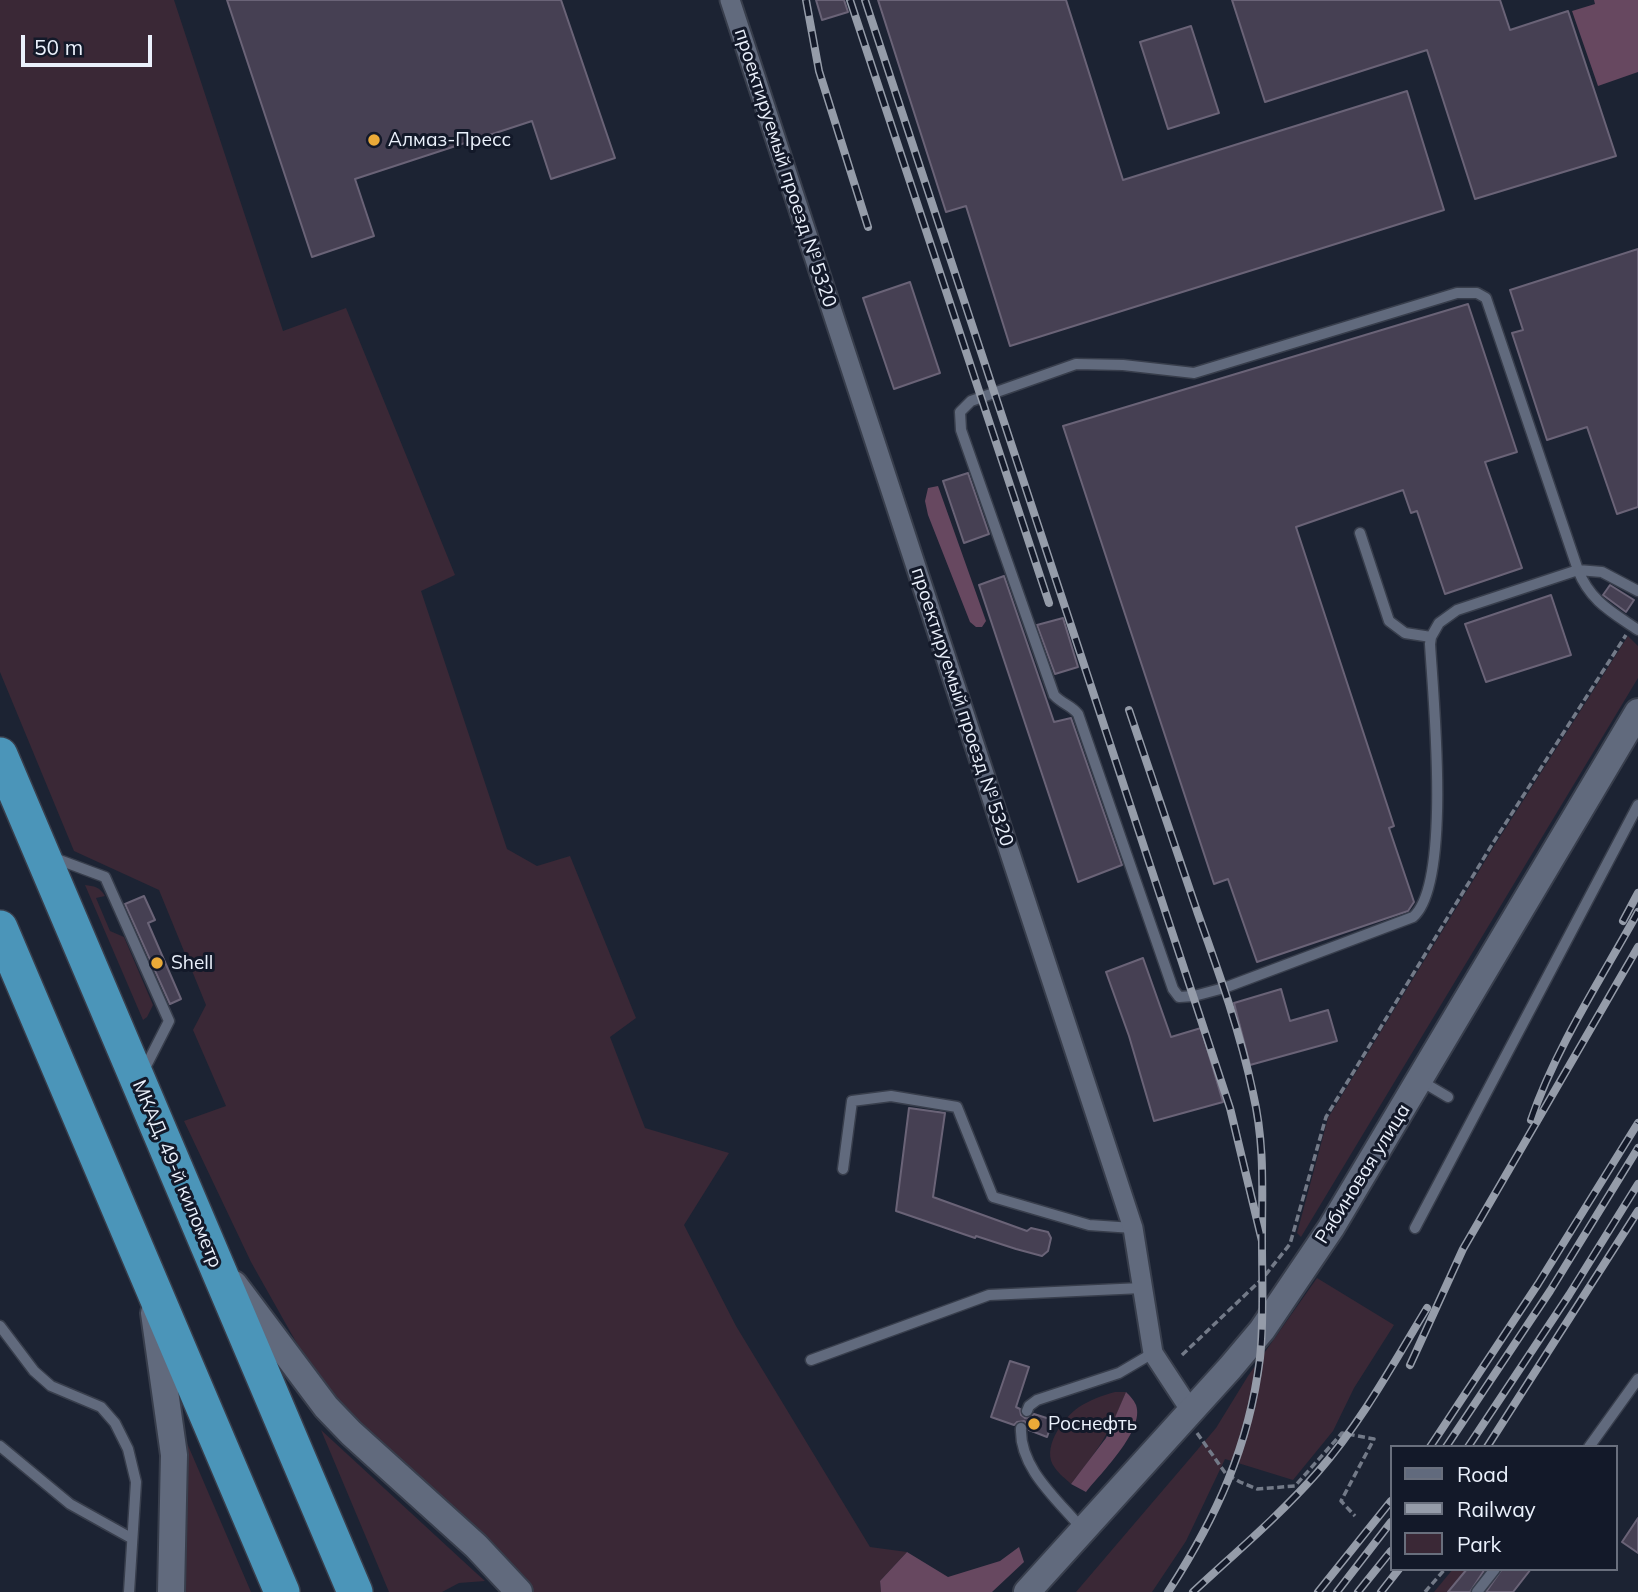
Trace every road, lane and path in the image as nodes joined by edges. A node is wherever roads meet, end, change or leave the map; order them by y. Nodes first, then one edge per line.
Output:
1 (730, 0) edge
2 (1360, 533) dead end
3 (1578, 570) junction
4 (1638, 591) edge
5 (1637, 629) edge
6 (1431, 637) junction
7 (1638, 712) edge
8 (0, 755) edge
9 (1638, 804) edge
10 (42, 854) junction
11 (0, 928) edge
12 (1420, 1080) junction
13 (138, 1082) junction
14 (1448, 1097) dead end
15 (843, 1169) dead end
16 (1133, 1228) junction
17 (1415, 1228) dead end
18 (213, 1259) junction
19 (149, 1281) junction
20 (1142, 1289) junction
21 (0, 1326) edge
22 (1153, 1353) junction
23 (1181, 1355) dead end
24 (811, 1360) dead end
25 (1638, 1379) edge
26 (1027, 1411) dead end
27 (1191, 1411) junction
28 (1021, 1428) dead end
29 (1590, 1445) edge
30 (0, 1446) edge
31 (1355, 1516) dead end
32 (1084, 1531) junction
33 (131, 1538) junction
34 (1443, 1571) edge
35 (1493, 1571) edge
36 (129, 1592) edge
37 (171, 1592) edge
38 (282, 1592) edge
39 (355, 1592) edge
40 (519, 1592) edge
41 (1027, 1592) edge
42 (1425, 1592) edge
43 (1477, 1592) edge

1 - 16 street, проектируемый проезд № 5320
2 - 6 lane
3 - 4 lane
3 - 5 lane
3 - 6 lane
3 - 6 lane
5 - 23 path
7 - 12 street, Рябиновая улица
8 - 10 highway, МКАД, 49-й километр
9 - 17 lane
10 - 13 highway, МКАД, 49-й километр
10 - 13 lane
11 - 19 highway
12 - 14 lane
12 - 27 street, Рябиновая улица
13 - 18 highway, МКАД, 49-й километр
15 - 16 lane
16 - 20 street, проектируемый проезд № 5320
18 - 39 highway, МКАД, 49-й километр
18 - 40 street
19 - 37 street
19 - 38 highway
20 - 22 street, проектируемый проезд № 5320
20 - 24 lane
21 - 33 lane
22 - 26 lane
22 - 27 street, проектируемый проезд № 5320
25 - 29 lane
27 - 31 path
27 - 32 street, Рябиновая улица
28 - 32 lane
30 - 33 lane
32 - 41 street, Рябиновая улица
33 - 36 lane
34 - 42 path
35 - 43 lane

